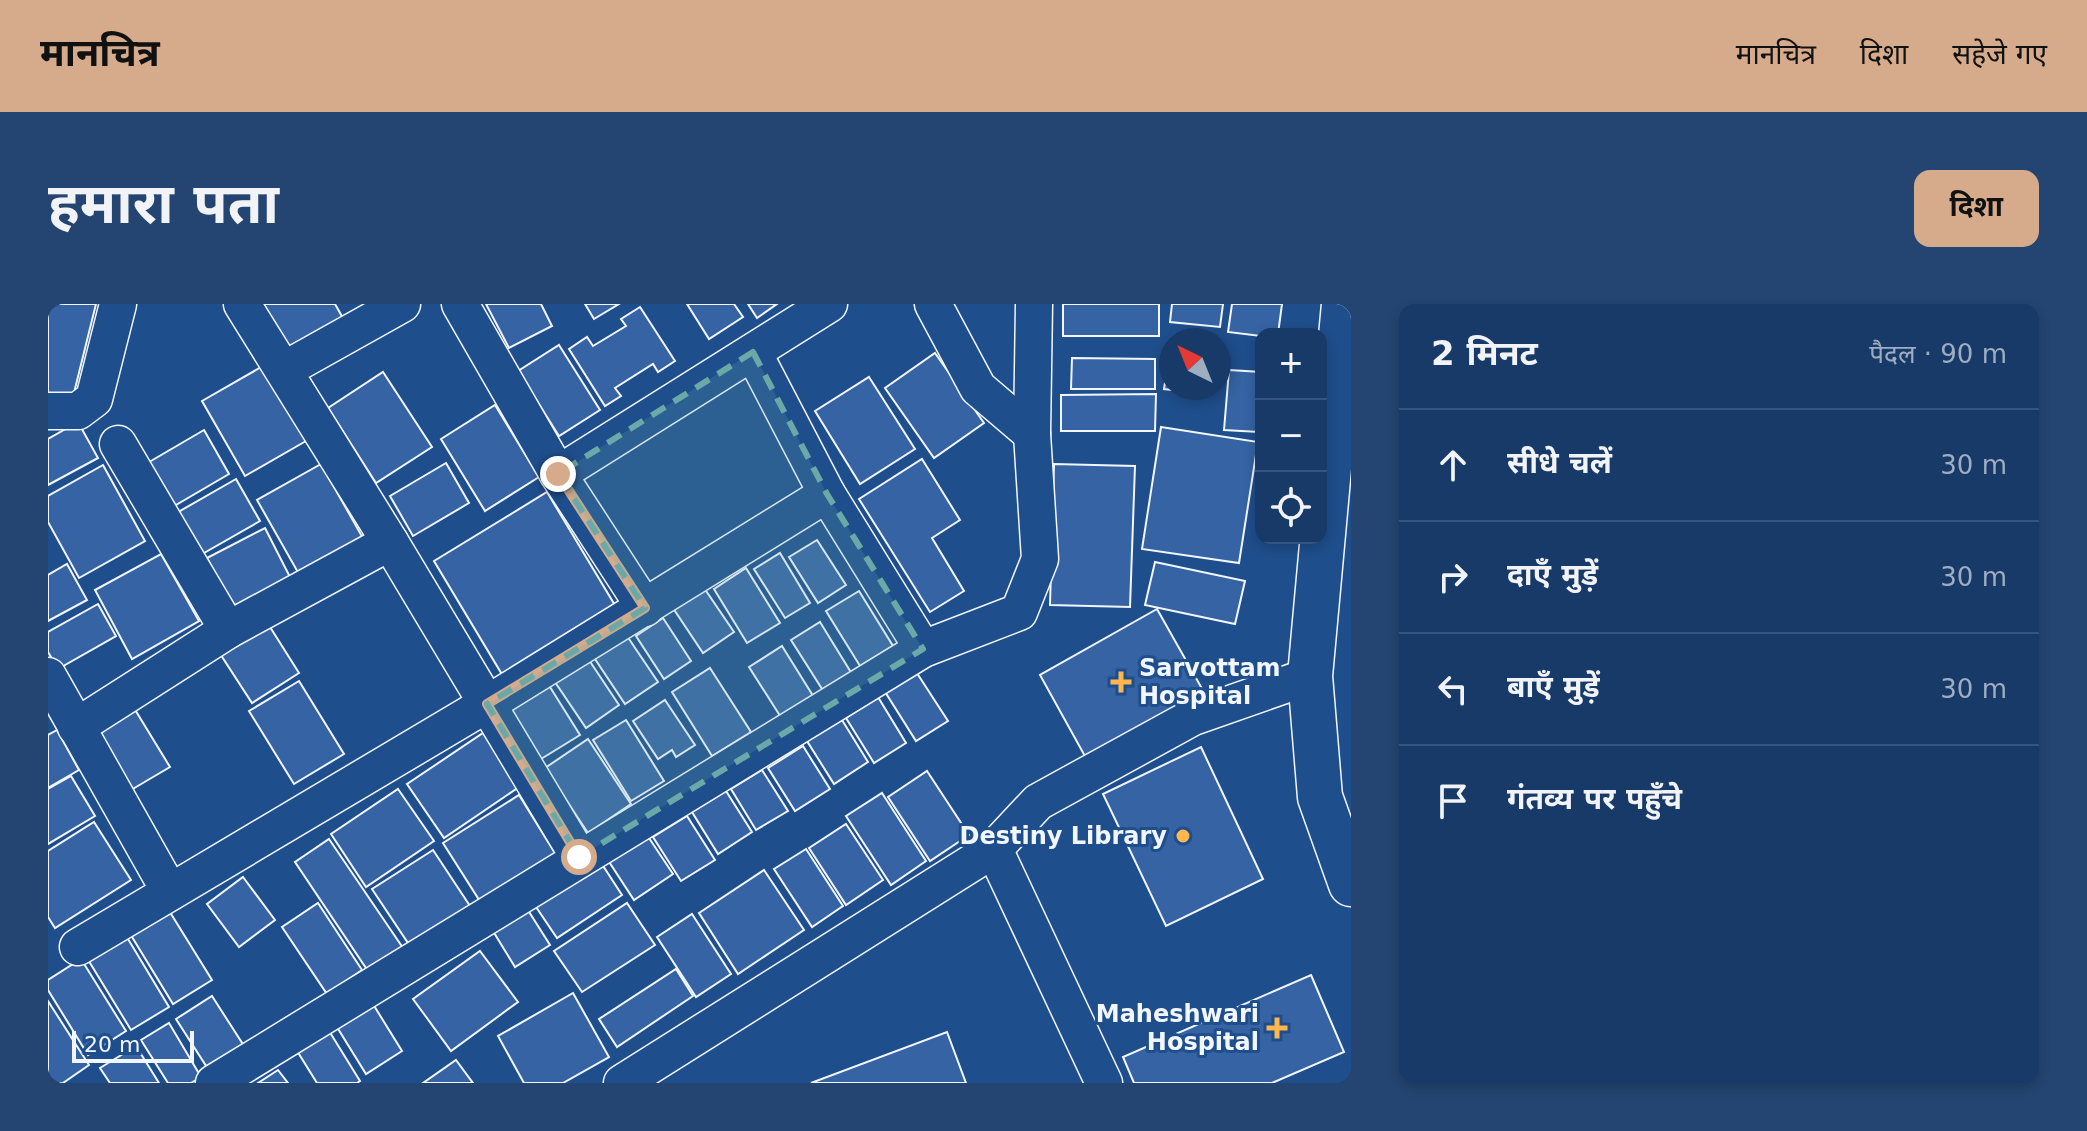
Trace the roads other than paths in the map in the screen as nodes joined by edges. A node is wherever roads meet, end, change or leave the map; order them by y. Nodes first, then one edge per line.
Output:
1 (118, 304) edge
2 (242, 304) edge
3 (402, 304) edge
4 (460, 304) edge
5 (829, 304) edge
6 (933, 304) edge
7 (1034, 304) edge
8 (1344, 304) edge
9 (753, 352) junction
10 (284, 370) junction
11 (48, 411) edge
12 (1032, 434) junction
13 (118, 444) dead end
14 (558, 474) junction
15 (827, 494) junction
16 (390, 542) junction
17 (645, 608) junction
18 (228, 630) junction
19 (923, 649) junction
20 (48, 676) edge
21 (1310, 676) junction
22 (487, 704) junction
23 (76, 727) junction
24 (994, 849) junction
25 (579, 857) junction
26 (1351, 884) edge
27 (170, 892) junction
28 (78, 947) dead end
29 (214, 1083) edge
30 (622, 1083) edge
31 (1104, 1083) edge

1 - 11 street
2 - 10 street
3 - 10 street
4 - 14 street
5 - 9 street
6 - 12 street
7 - 12 street
8 - 21 street
9 - 14 street
9 - 15 street
10 - 16 street
12 - 19 street
13 - 18 street
14 - 17 street
15 - 17 street
15 - 19 street
16 - 18 street
16 - 22 street
17 - 22 street
18 - 23 street
19 - 25 street
20 - 23 street
21 - 24 street
21 - 26 street
22 - 25 street
22 - 27 street
23 - 27 street
24 - 30 street
24 - 31 street
25 - 29 street
27 - 28 street

